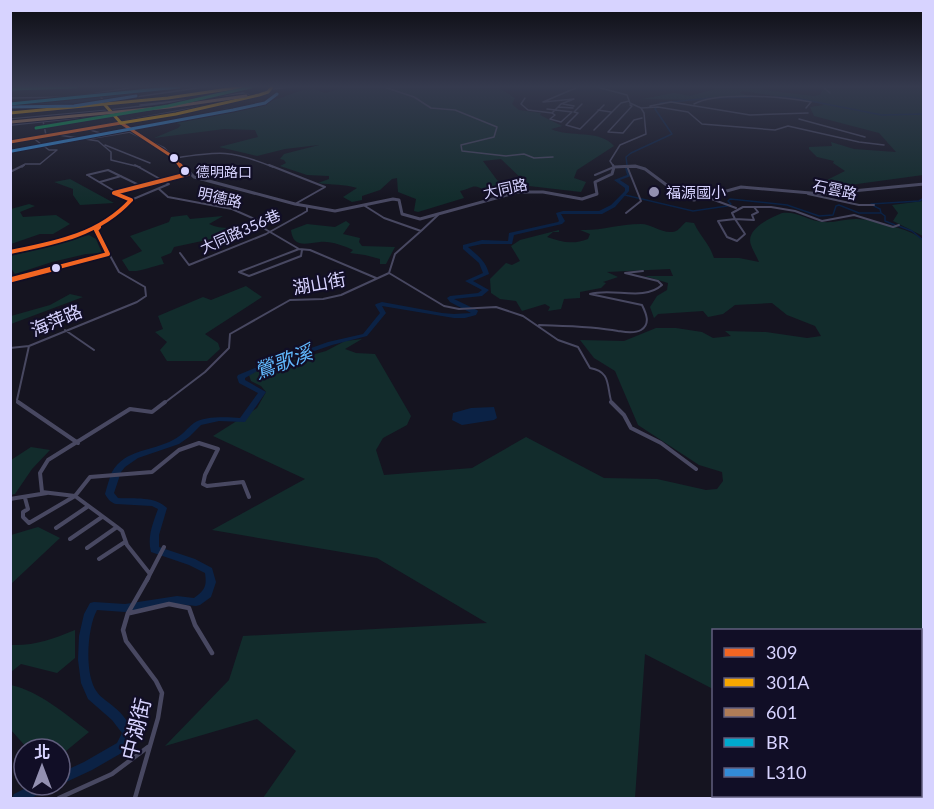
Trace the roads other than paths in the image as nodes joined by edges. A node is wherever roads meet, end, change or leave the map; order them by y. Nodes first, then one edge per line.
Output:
1 (44, 125) edge
2 (108, 125) edge
3 (123, 125) edge
4 (491, 125) edge
5 (566, 125) edge
6 (583, 125) edge
7 (599, 125) edge
8 (615, 125) edge
9 (630, 125) edge
10 (644, 125) edge
11 (711, 125) edge
12 (822, 125) edge
13 (84, 128) junction
14 (594, 130) dead end
15 (130, 132) junction
16 (52, 134) junction
17 (46, 135) junction
18 (109, 135) junction
19 (32, 138) junction
20 (82, 140) junction
21 (851, 140) junction
22 (10, 142) edge
23 (884, 145) dead end
24 (45, 146) junction
25 (105, 146) junction
26 (553, 157) dead end
27 (176, 158) junction
28 (150, 163) dead end
29 (627, 166) junction
30 (614, 167) junction
31 (10, 172) edge
32 (188, 174) junction
33 (595, 175) dead end
34 (121, 176) junction
35 (163, 180) junction
36 (100, 182) junction
37 (924, 184) edge
38 (141, 186) junction
39 (159, 189) junction
40 (123, 191) junction
41 (797, 191) junction
42 (116, 192) junction
43 (120, 194) junction
44 (706, 197) junction
45 (131, 200) junction
46 (295, 204) junction
47 (874, 205) dead end
48 (365, 206) junction
49 (308, 207) junction
50 (754, 207) junction
51 (737, 208) junction
52 (439, 213) junction
53 (626, 213) dead end
54 (736, 219) junction
55 (897, 226) dead end
56 (270, 231) junction
57 (421, 231) junction
58 (300, 249) junction
59 (180, 253) dead end
60 (643, 271) dead end
61 (389, 273) junction
62 (376, 278) junction
63 (537, 325) junction
64 (64, 330) junction
65 (29, 346) junction
66 (10, 348) edge
67 (94, 350) dead end
68 (78, 443) junction
69 (696, 469) dead end
70 (49, 493) junction
71 (75, 496) junction
72 (249, 497) dead end
73 (25, 498) junction
74 (10, 499) edge
75 (88, 507) junction
76 (102, 517) junction
77 (117, 527) junction
78 (56, 528) dead end
79 (70, 539) dead end
80 (125, 541) junction
81 (87, 548) dead end
82 (164, 548) dead end
83 (99, 559) dead end
84 (150, 574) junction
85 (129, 611) junction
86 (212, 653) dead end
87 (148, 747) junction
88 (59, 798) edge
89 (135, 798) edge

1 - 17 street
2 - 13 street
3 - 15 street
4 - 26 street
5 - 6 street
7 - 14 street
8 - 9 street
10 - 30 street
11 - 21 street
12 - 21 street
13 - 16 street
13 - 18 street
15 - 18 street
15 - 27 street
16 - 17 street
16 - 20 street
17 - 19 street
18 - 20 street
19 - 22 street
19 - 24 street
20 - 24 street
20 - 25 street
21 - 23 street
24 - 31 street
25 - 28 street
25 - 35 street
27 - 32 street
27 - 46 street
29 - 30 street
29 - 44 street
29 - 53 street
30 - 33 street
30 - 52 street, 大同路
32 - 35 street
32 - 46 street, 大同路
34 - 36 street
34 - 36 street
34 - 38 street
35 - 38 street
35 - 39 street
36 - 42 street
37 - 41 street
38 - 40 street
39 - 45 street
39 - 56 street, 明德路
40 - 42 street
40 - 43 street
41 - 44 street
41 - 47 street, 石雲路
42 - 43 street
43 - 45 street
44 - 51 street
45 - 64 street, 海萍路
46 - 49 street, 大同路
48 - 49 street, 大同路
48 - 52 street, 大同路
48 - 57 street
49 - 56 street, 大同路356巷
50 - 51 street
50 - 54 street
50 - 55 street
51 - 54 street
52 - 57 street
54 - 54 street
56 - 58 street, 明德路
56 - 59 street, 大同路356巷
57 - 61 street
58 - 58 street
58 - 62 street, 明德路
60 - 63 street
61 - 62 street, 湖山街
61 - 63 street
62 - 68 street, 湖山街
63 - 69 street
64 - 65 street, 海萍路
64 - 67 street
65 - 66 street
65 - 68 street, 海萍路
68 - 70 street
70 - 71 street
70 - 73 street
71 - 72 street
71 - 73 street
71 - 75 street
73 - 74 street
75 - 76 street
75 - 78 street
76 - 77 street
76 - 79 street
77 - 80 street
77 - 81 street
80 - 83 street
80 - 84 street
82 - 84 street, 中湖街
84 - 85 street, 中湖街
85 - 86 street
85 - 87 street, 中湖街
87 - 88 street
87 - 89 street, 中湖街

